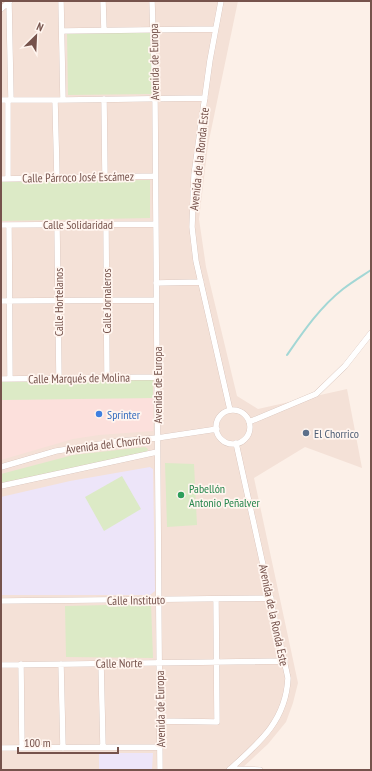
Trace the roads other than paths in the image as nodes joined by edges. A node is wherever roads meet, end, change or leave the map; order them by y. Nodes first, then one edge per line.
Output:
1 (61, 1) edge
2 (103, 1) edge
3 (152, 1) edge
4 (221, 1) edge
5 (5, 4) edge
6 (216, 29) junction
7 (104, 30) junction
8 (153, 30) junction
9 (62, 31) junction
10 (155, 98) junction
11 (205, 98) junction
12 (104, 99) junction
13 (1, 100) edge
14 (9, 100) junction
15 (55, 100) junction
16 (63, 100) junction
17 (155, 176) junction
18 (105, 177) junction
19 (56, 178) junction
20 (1, 179) edge
21 (8, 179) junction
22 (106, 224) junction
23 (156, 224) junction
24 (1, 225) edge
25 (9, 225) junction
26 (58, 225) junction
27 (201, 282) junction
28 (156, 283) junction
29 (58, 300) junction
30 (106, 300) junction
31 (156, 300) junction
32 (1, 301) edge
33 (10, 301) junction
34 (371, 333) edge
35 (157, 377) junction
36 (59, 378) junction
37 (107, 378) junction
38 (1, 379) edge
39 (10, 379) junction
40 (230, 410) junction
41 (249, 422) junction
42 (217, 429) junction
43 (157, 438) junction
44 (236, 443) junction
45 (157, 452) junction
46 (1, 467) edge
47 (1, 486) edge
48 (271, 598) junction
49 (159, 599) junction
50 (216, 599) junction
51 (1, 601) edge
52 (285, 661) junction
53 (216, 662) junction
54 (101, 663) junction
55 (159, 663) junction
56 (20, 664) junction
57 (61, 664) junction
58 (1, 665) edge
59 (160, 722) junction
60 (103, 747) junction
61 (160, 747) junction
62 (1, 748) edge
63 (22, 748) junction
64 (63, 748) junction
65 (160, 770) edge
66 (230, 770) edge
67 (260, 770) edge

1 - 9 street
2 - 7 street
3 - 8 street, Avenida de Europa
4 - 6 street, Avenida de la Ronda Este
5 - 14 street
6 - 8 street
6 - 11 street, Avenida de la Ronda Este
7 - 8 street
7 - 9 street
8 - 10 street, Avenida de Europa
9 - 16 street
10 - 11 street
10 - 12 street
10 - 17 street, Avenida de Europa
11 - 27 street, Avenida de la Ronda Este
12 - 16 street
12 - 18 street
13 - 14 street
14 - 15 street
14 - 21 street
15 - 16 street
15 - 19 street
17 - 18 street, Calle Párroco José Escámez
17 - 23 street, Avenida de Europa
18 - 19 street, Calle Párroco José Escámez
19 - 21 street, Calle Párroco José Escámez
20 - 21 street, Calle Párroco José Escámez
22 - 23 street, Calle Solidaridad
22 - 26 street, Calle Solidaridad
22 - 30 street, Calle Jornaleros
23 - 28 street, Avenida de Europa
24 - 25 street, Calle Solidaridad
25 - 26 street, Calle Solidaridad
25 - 33 street
26 - 29 street, Calle Hortelanos
27 - 28 street
27 - 40 street, Avenida de la Ronda Este
28 - 31 street, Avenida de Europa
29 - 30 street
29 - 33 street
29 - 36 street, Calle Hortelanos
30 - 31 street
30 - 37 street, Calle Jornaleros
31 - 35 street, Avenida de Europa
32 - 33 street
33 - 39 street
34 - 41 street
35 - 37 street, Calle Marqués de Molina
35 - 43 street, Avenida de Europa
36 - 37 street, Calle Marqués de Molina
36 - 39 street, Calle Marqués de Molina
38 - 39 street, Calle Marqués de Molina
40 - 41 street
40 - 42 street
41 - 44 street
42 - 43 street, Avenida del Chorrico
42 - 44 street
43 - 45 street, Avenida de Europa
43 - 46 street, Avenida del Chorrico
44 - 48 street, Avenida de la Ronda Este
45 - 47 street, Avenida del Chorrico
45 - 49 street, Avenida de Europa
48 - 50 street, Calle Instituto
48 - 52 street, Avenida de la Ronda Este
49 - 50 street, Calle Instituto
49 - 51 street, Calle Instituto
49 - 55 street, Avenida de Europa
50 - 53 street
52 - 53 street, Calle Norte
52 - 66 street, Avenida de la Ronda Este
53 - 55 street, Calle Norte
53 - 59 street
54 - 55 street, Calle Norte
54 - 57 street, Calle Norte
54 - 60 street
55 - 59 street, Avenida de Europa
56 - 57 street, Calle Norte
56 - 58 street, Calle Norte
56 - 63 street
57 - 64 street
59 - 61 street, Avenida de Europa
60 - 61 street
60 - 64 street
61 - 65 street, Avenida de Europa
62 - 63 street
63 - 64 street
66 - 67 street

